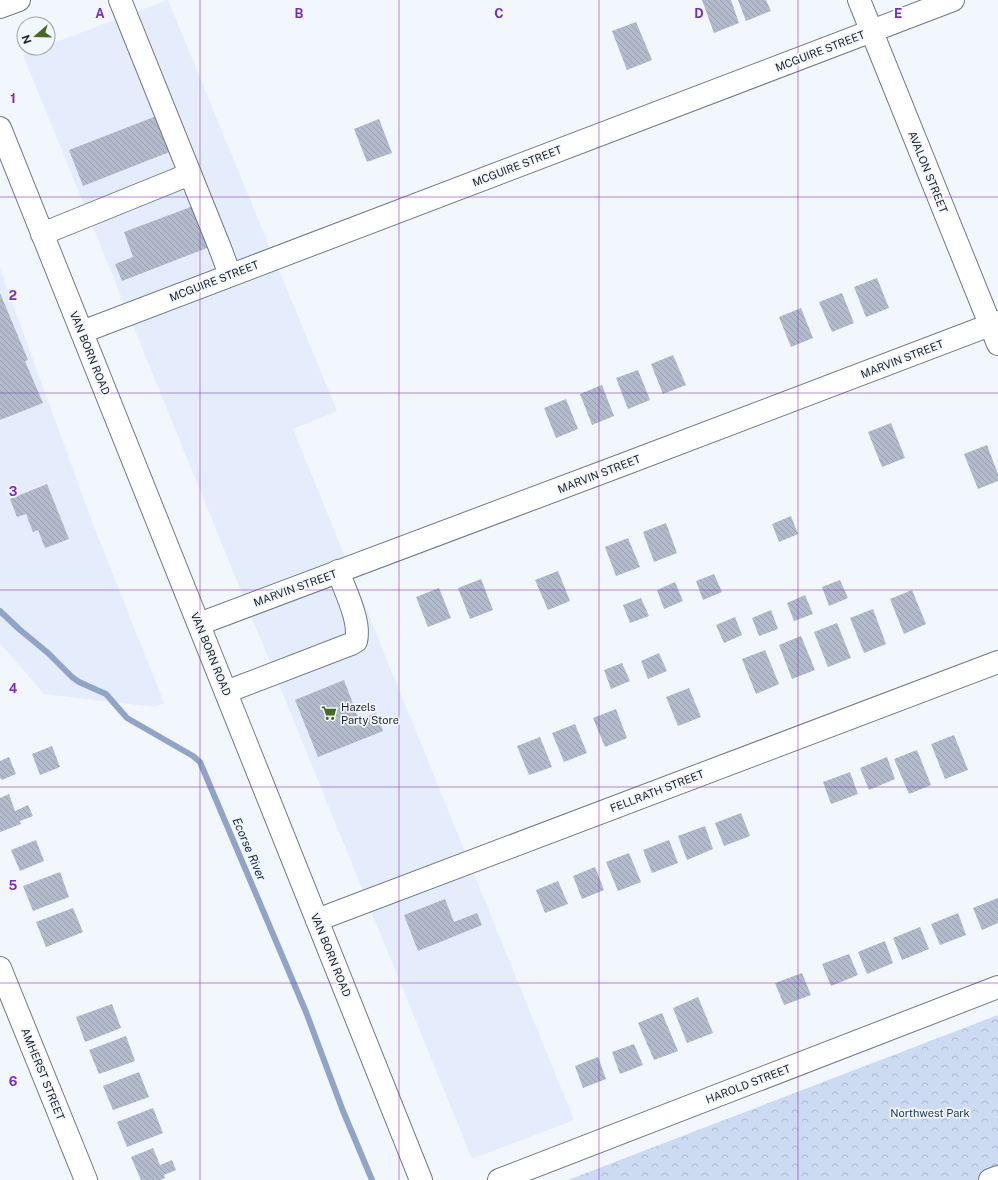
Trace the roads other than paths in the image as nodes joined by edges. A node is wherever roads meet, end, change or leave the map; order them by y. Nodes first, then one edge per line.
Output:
1 (19, 0) edge
2 (120, 0) edge
3 (859, 0) edge
4 (953, 0) edge
5 (0, 7) edge
6 (872, 32) junction
7 (0, 128) edge
8 (190, 174) junction
9 (42, 234) junction
10 (230, 275) junction
11 (995, 331) edge
12 (82, 332) junction
13 (338, 571) junction
14 (199, 624) junction
15 (998, 662) edge
16 (226, 692) junction
17 (317, 920) junction
18 (0, 968) edge
19 (998, 987) edge
20 (8, 1008) edge
21 (998, 1177) edge
22 (86, 1180) edge
23 (421, 1180) edge
24 (499, 1180) edge
25 (990, 1180) edge

1 - 5 street
2 - 8 street
3 - 6 street, AVALON STREET
4 - 6 street, MCGUIRE STREET
6 - 10 street, MCGUIRE STREET
6 - 11 street, AVALON STREET
7 - 9 street, VAN BORN ROAD
8 - 9 street
8 - 10 street
9 - 12 street, VAN BORN ROAD
10 - 12 street, MCGUIRE STREET
11 - 13 street, MARVIN STREET
12 - 14 street, VAN BORN ROAD
13 - 14 street, MARVIN STREET
13 - 16 street
14 - 16 street, VAN BORN ROAD
15 - 17 street, FELLRATH STREET
16 - 17 street, VAN BORN ROAD
17 - 23 street, VAN BORN ROAD
18 - 20 street, AMHERST STREET
19 - 24 street, HAROLD STREET
20 - 22 street, AMHERST STREET
21 - 25 street

